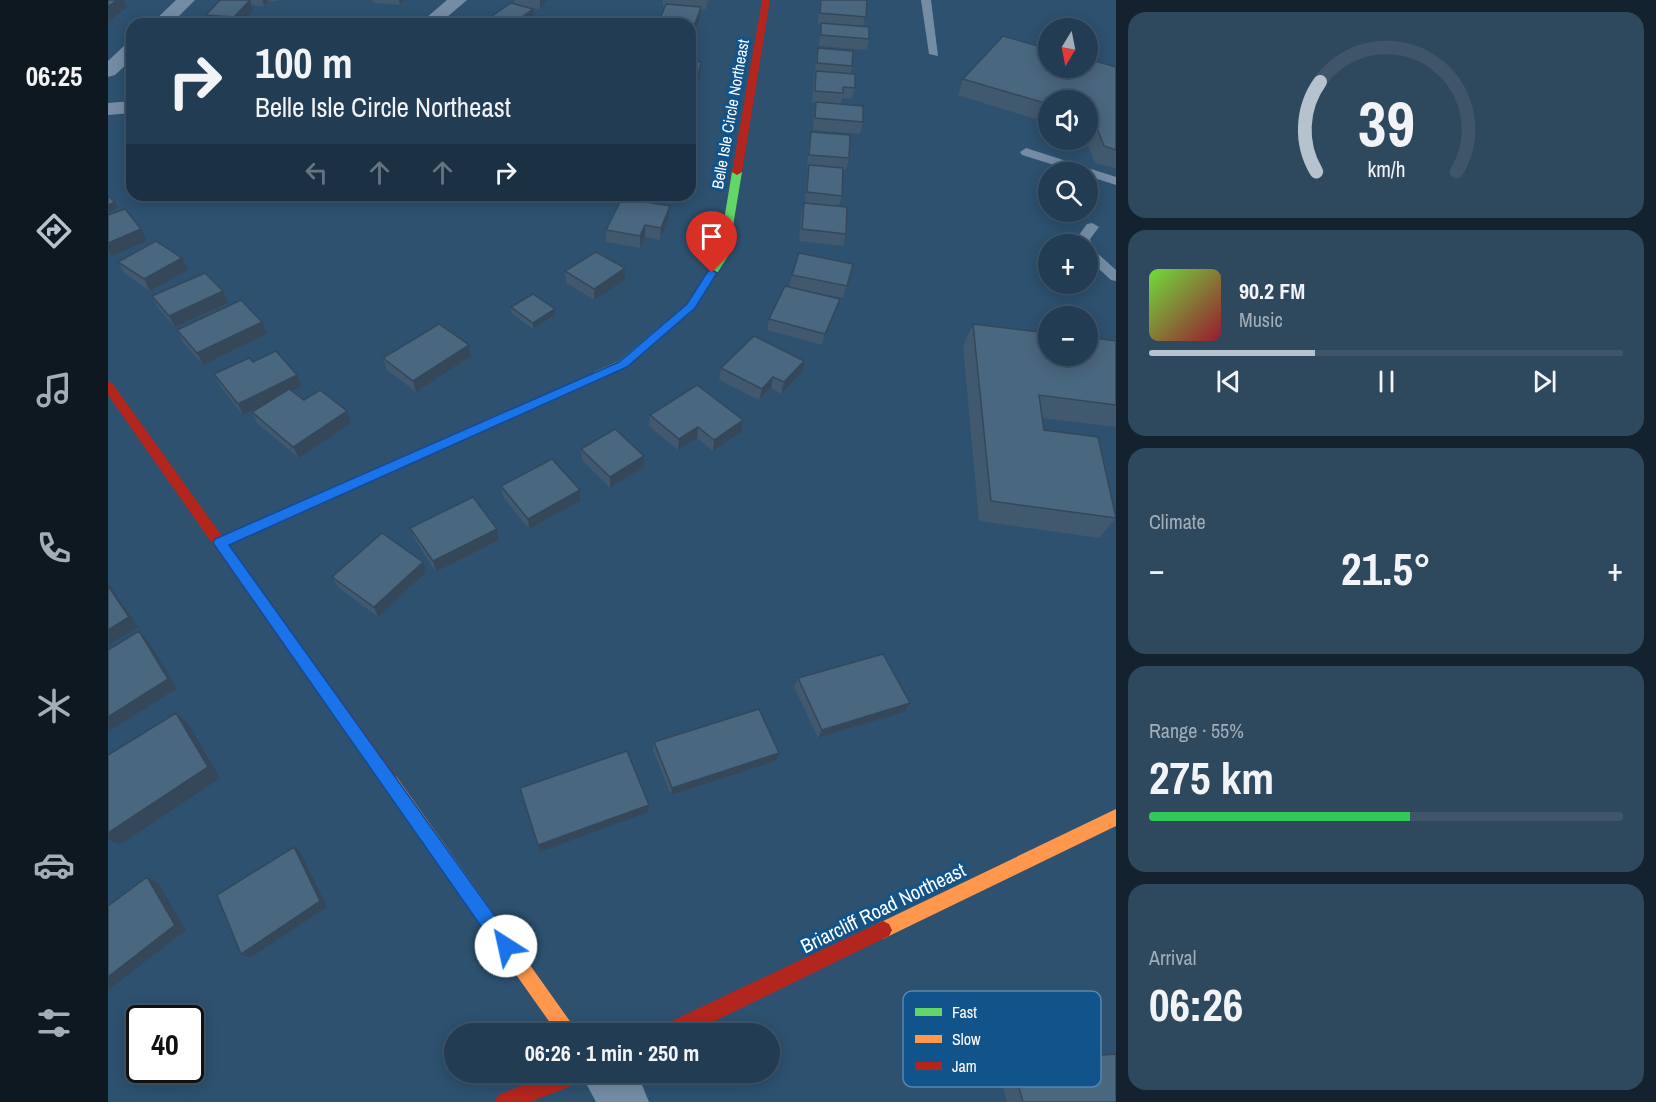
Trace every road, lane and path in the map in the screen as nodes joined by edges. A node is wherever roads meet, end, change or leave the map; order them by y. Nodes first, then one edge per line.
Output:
1 (186, 0) edge
2 (458, 0) edge
3 (766, 0) edge
4 (926, 0) edge
5 (166, 18) edge
6 (436, 18) edge
7 (126, 54) edge
8 (934, 54) dead end
9 (108, 71) edge
10 (126, 108) edge
11 (108, 109) edge
12 (1026, 152) dead end
13 (1116, 181) edge
14 (1092, 228) dead end
15 (1087, 234) edge
16 (1098, 261) edge
17 (1116, 277) edge
18 (108, 386) edge
19 (220, 543) junction
20 (1116, 817) edge
21 (562, 1023) edge
22 (689, 1023) edge
23 (554, 1083) edge
24 (612, 1083) edge
25 (505, 1102) edge
26 (625, 1102) edge

1 - 5 street
2 - 6 street
3 - 19 street, Belle Isle Circle Northeast
4 - 8 lane
7 - 9 street
10 - 11 street
12 - 13 lane
14 - 15 lane
16 - 17 lane
18 - 19 street
19 - 21 street
20 - 22 street, Briarcliff Road Northeast
23 - 25 street
24 - 26 street

